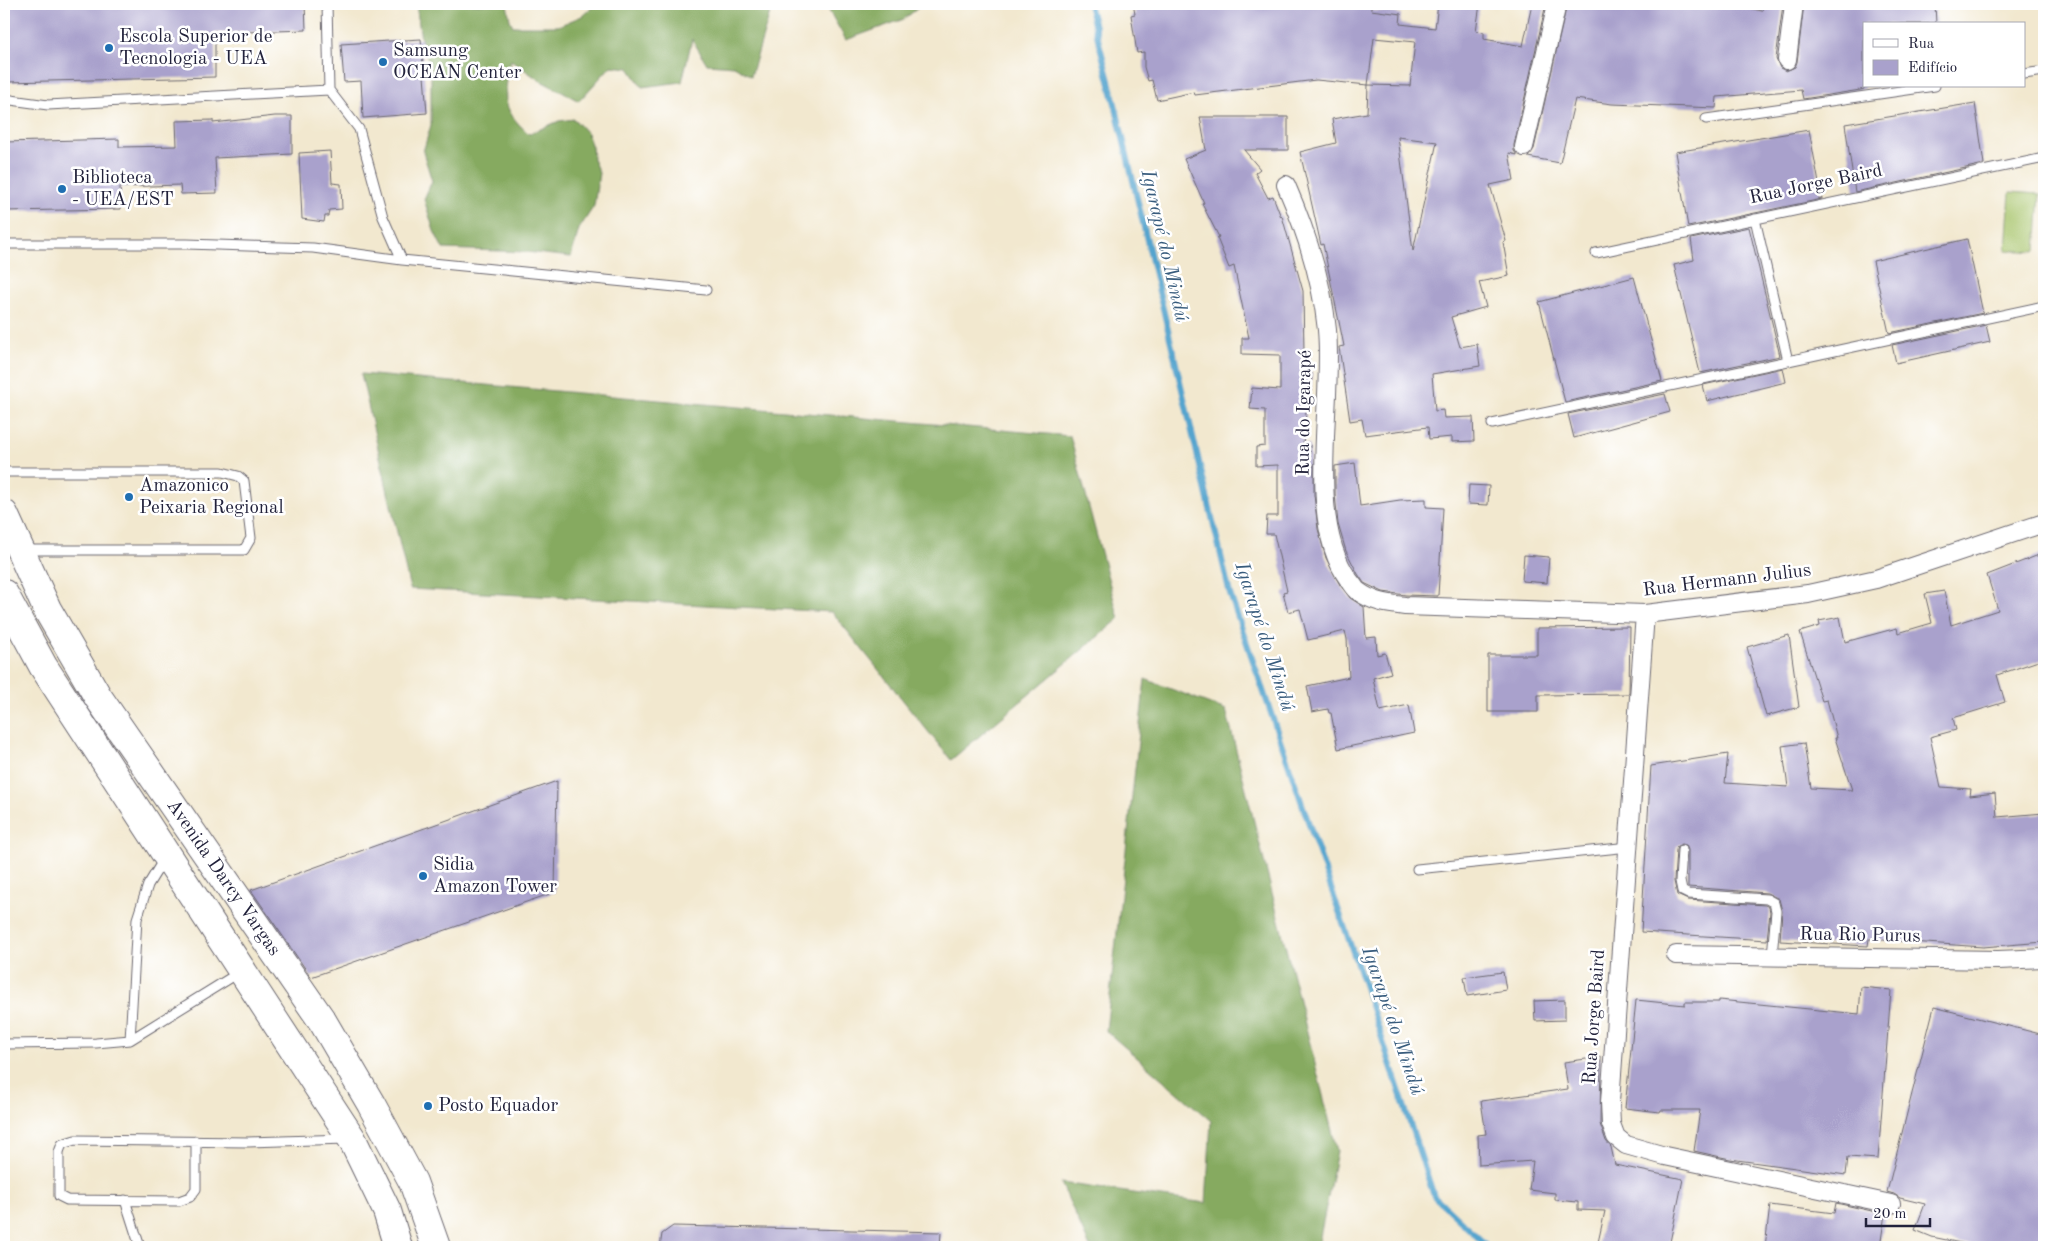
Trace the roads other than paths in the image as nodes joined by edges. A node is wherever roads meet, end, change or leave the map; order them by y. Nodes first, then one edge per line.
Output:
1 (327, 4) edge
2 (1557, 4) edge
3 (1794, 4) edge
4 (1787, 60) dead end
5 (2044, 71) edge
6 (2026, 74) edge
7 (1921, 88) edge
8 (329, 90) junction
9 (4, 96) edge
10 (1706, 119) dead end
11 (1524, 147) dead end
12 (2044, 158) edge
13 (1286, 185) dead end
14 (1755, 219) junction
15 (4, 244) edge
16 (1596, 253) dead end
17 (402, 260) junction
18 (706, 290) dead end
19 (2044, 306) edge
20 (1788, 361) junction
21 (1492, 424) dead end
22 (4, 472) edge
23 (4, 514) edge
24 (2044, 521) edge
25 (19, 550) junction
26 (4, 594) edge
27 (1405, 606) joint
28 (1645, 614) junction
29 (1629, 847) junction
30 (1682, 850) dead end
31 (166, 855) junction
32 (1417, 869) dead end
33 (1676, 956) dead end
34 (1772, 956) junction
35 (2044, 958) edge
36 (242, 971) junction
37 (130, 1040) junction
38 (4, 1044) edge
39 (352, 1139) junction
40 (196, 1141) junction
41 (125, 1200) junction
42 (1891, 1204) dead end
43 (140, 1247) edge
44 (398, 1247) edge
45 (436, 1247) edge

1 - 8 lane
2 - 11 street
3 - 4 street
5 - 6 lane
7 - 10 lane
8 - 9 lane
8 - 17 lane
12 - 14 lane, Rua Jorge Baird
13 - 27 street, Rua do Igarapé
14 - 16 lane, Rua Jorge Baird
14 - 20 lane
15 - 17 lane
17 - 18 lane
19 - 20 lane
20 - 21 lane
22 - 25 lane
23 - 25 main road, Avenida Darcy Vargas
24 - 28 street, Rua Hermann Julius
25 - 45 main road, Avenida Darcy Vargas
26 - 31 main road, Avenida Darcy Vargas
27 - 28 street, Rua Hermann Julius
28 - 29 street, Rua Jorge Baird
29 - 32 lane
29 - 42 street, Rua Jorge Baird
30 - 34 lane
31 - 36 main road, Avenida Darcy Vargas
31 - 37 lane
33 - 34 street, Rua Rio Purus
34 - 35 street, Rua Rio Purus
36 - 37 lane
36 - 39 main road, Avenida Darcy Vargas
37 - 38 lane
39 - 40 lane
39 - 44 main road, Avenida Darcy Vargas
40 - 41 lane
40 - 41 lane
41 - 43 lane

